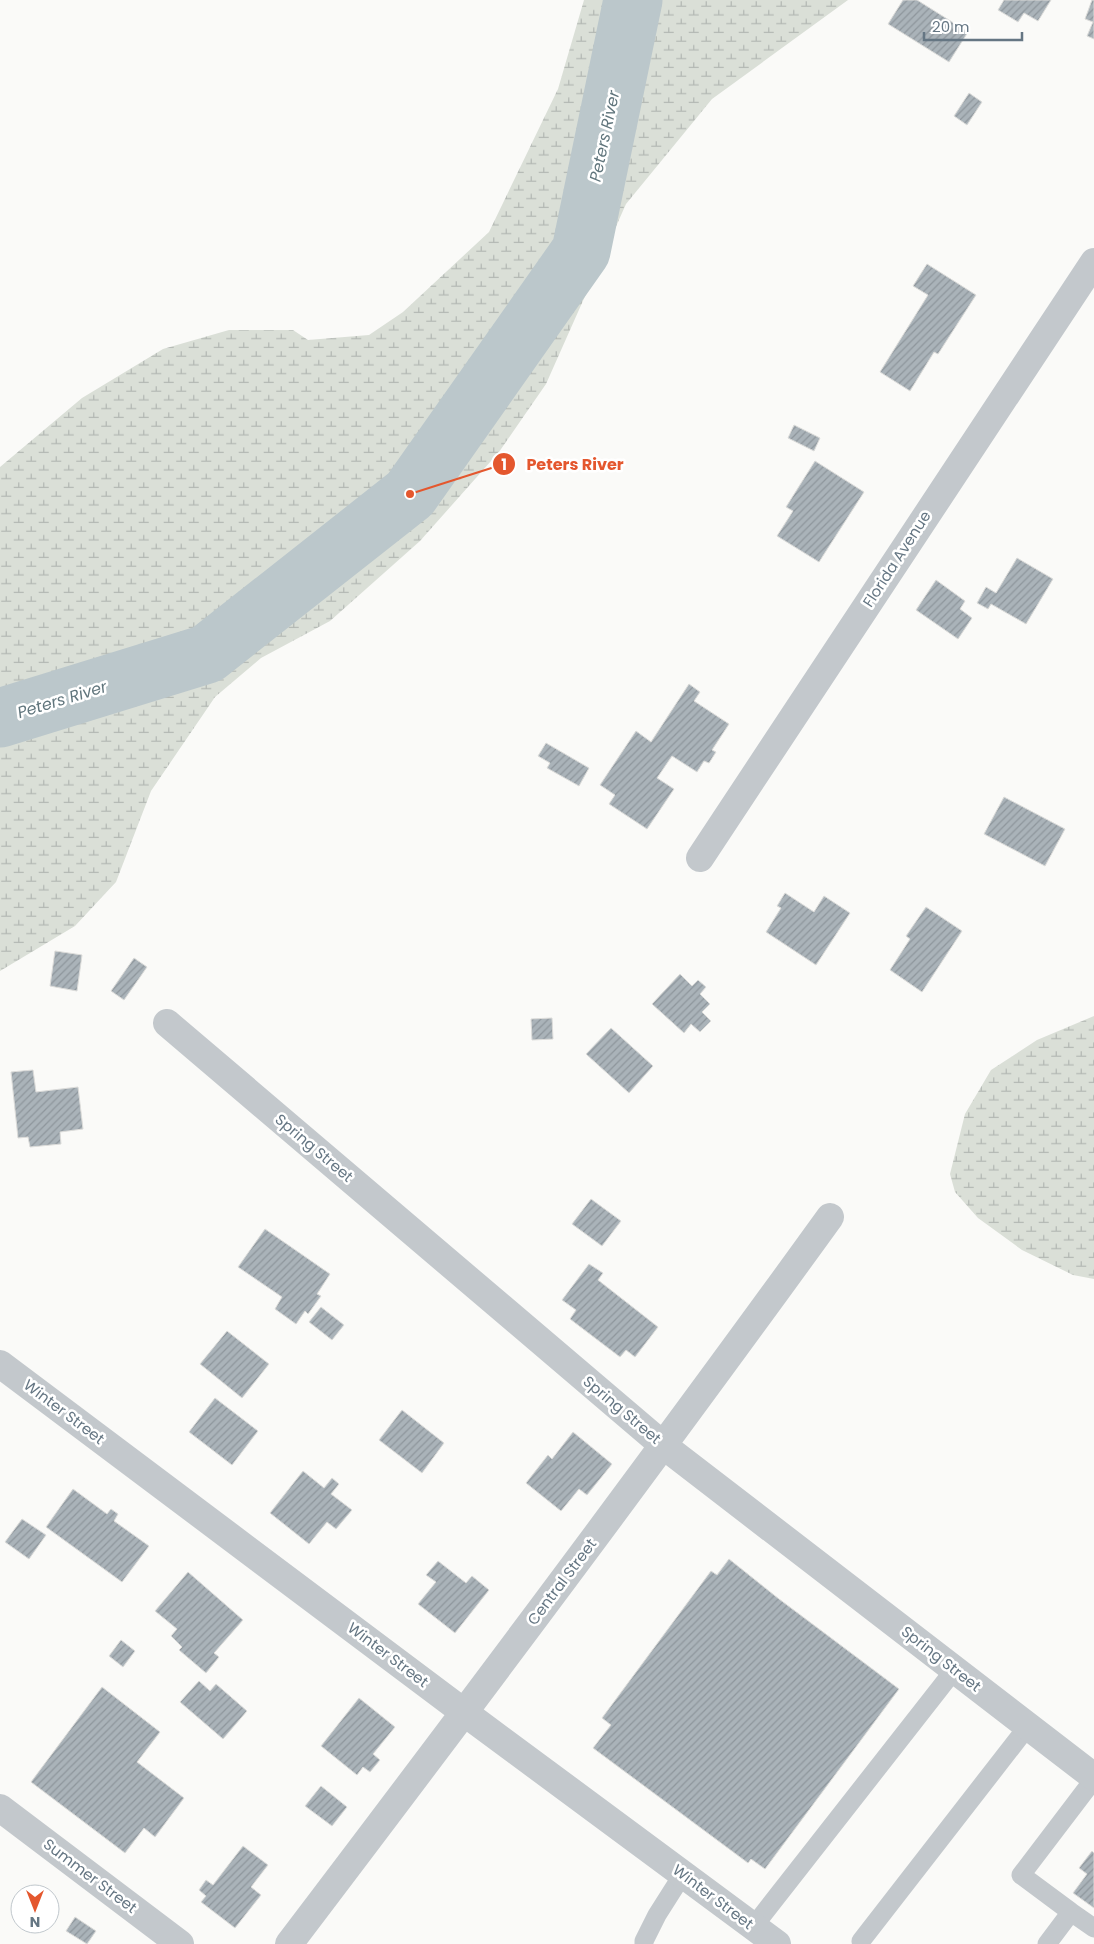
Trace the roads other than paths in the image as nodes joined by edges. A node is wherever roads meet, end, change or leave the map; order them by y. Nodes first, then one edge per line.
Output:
1 (1094, 262) edge
2 (700, 858) dead end
3 (167, 1023) dead end
4 (830, 1217) dead end
5 (0, 1364) edge
6 (664, 1446) junction
7 (955, 1670) junction
8 (465, 1713) junction
9 (1028, 1726) junction
10 (1094, 1778) edge
11 (0, 1808) edge
12 (683, 1874) junction
13 (1071, 1912) junction
14 (753, 1927) junction
15 (1094, 1928) edge
16 (861, 1941) dead end
17 (180, 1944) edge
18 (289, 1944) edge
19 (644, 1944) edge
20 (777, 1944) edge
21 (1046, 1944) edge

1 - 2 street, Florida Avenue
3 - 6 street, Spring Street
4 - 6 street, Central Street
5 - 8 street, Winter Street
6 - 7 street, Spring Street
6 - 8 street, Central Street
7 - 9 street, Spring Street
7 - 14 lane
8 - 12 street, Winter Street
8 - 18 street, Central Street
9 - 10 street, Spring Street
9 - 16 lane
10 - 13 lane
11 - 17 street, Summer Street
12 - 14 street, Winter Street
12 - 19 lane
13 - 15 lane
13 - 21 lane
14 - 20 street, Winter Street

